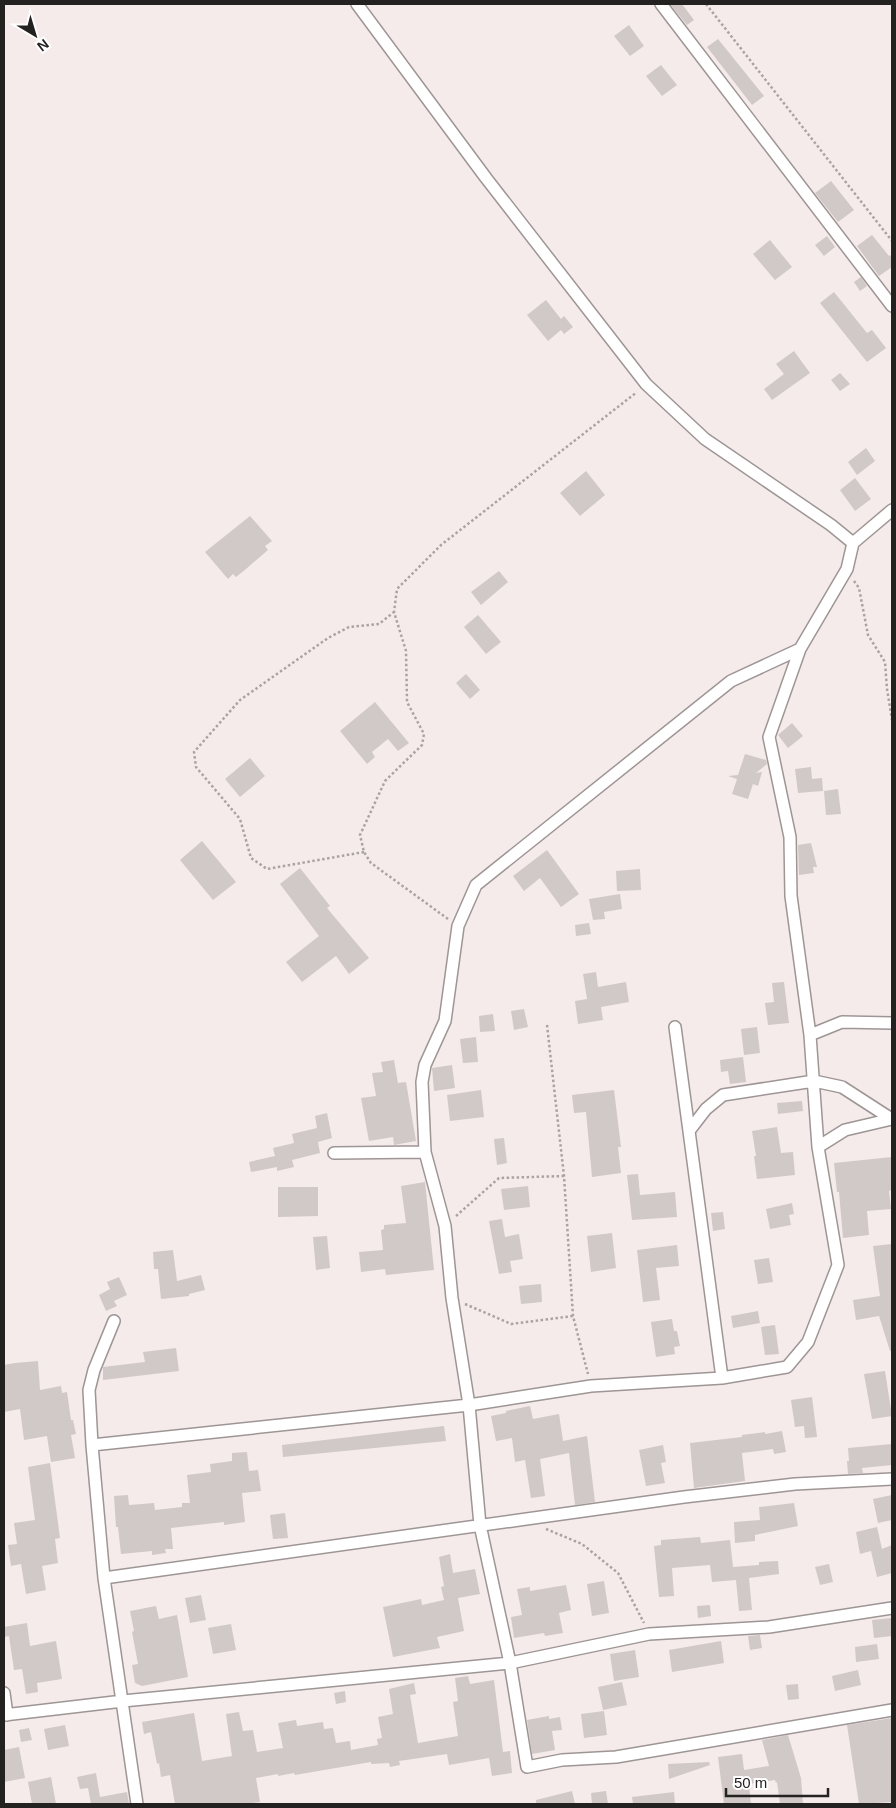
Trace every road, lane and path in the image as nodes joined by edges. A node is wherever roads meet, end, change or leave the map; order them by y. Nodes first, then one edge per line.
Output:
1 (357, 4) edge
2 (660, 4) edge
3 (706, 4) edge
4 (892, 241) edge
5 (892, 306) edge
6 (646, 384) junction
7 (892, 510) edge
8 (853, 543) junction
9 (847, 569) junction
10 (394, 612) junction
11 (800, 649) junction
12 (887, 689) junction
13 (892, 691) edge
14 (892, 720) edge
15 (364, 852) junction
16 (458, 926) junction
17 (892, 1023) edge
18 (547, 1025) dead end
19 (675, 1027) dead end
20 (810, 1036) junction
21 (814, 1081) junction
22 (891, 1119) edge
23 (689, 1131) junction
24 (818, 1147) junction
25 (425, 1152) junction
26 (334, 1153) dead end
27 (564, 1176) junction
28 (445, 1226) junction
29 (452, 1298) junction
30 (573, 1316) junction
31 (114, 1321) dead end
32 (722, 1378) junction
33 (591, 1386) junction
34 (469, 1405) junction
35 (92, 1445) junction
36 (892, 1479) edge
37 (524, 1519) junction
38 (480, 1525) junction
39 (104, 1578) junction
40 (892, 1608) edge
41 (649, 1634) junction
42 (510, 1663) junction
43 (4, 1694) edge
44 (123, 1701) junction
45 (892, 1710) edge
46 (6, 1715) edge
47 (137, 1804) edge

1 - 6 street
2 - 5 street
3 - 4 path
6 - 8 street
6 - 10 path
7 - 8 street
8 - 9 street
9 - 11 street
9 - 12 path
10 - 15 path
10 - 15 path
11 - 16 street
11 - 20 street
12 - 13 path
12 - 14 path
15 - 16 path
16 - 25 street
17 - 20 street
18 - 27 path
19 - 23 street
20 - 21 street
21 - 22 street
21 - 23 street
21 - 24 street
22 - 24 street
23 - 32 street
24 - 32 street
25 - 26 street
25 - 28 street
27 - 28 path
27 - 30 path
28 - 29 street
29 - 30 path
29 - 34 street
30 - 33 path
31 - 35 street
32 - 33 street
33 - 34 street
34 - 35 street
34 - 38 street
35 - 39 street
36 - 37 street
37 - 38 street
37 - 41 path
38 - 39 street
38 - 42 street
39 - 44 street
40 - 41 street
41 - 42 street
42 - 44 street
42 - 45 street
43 - 46 street
44 - 46 street
44 - 47 street

